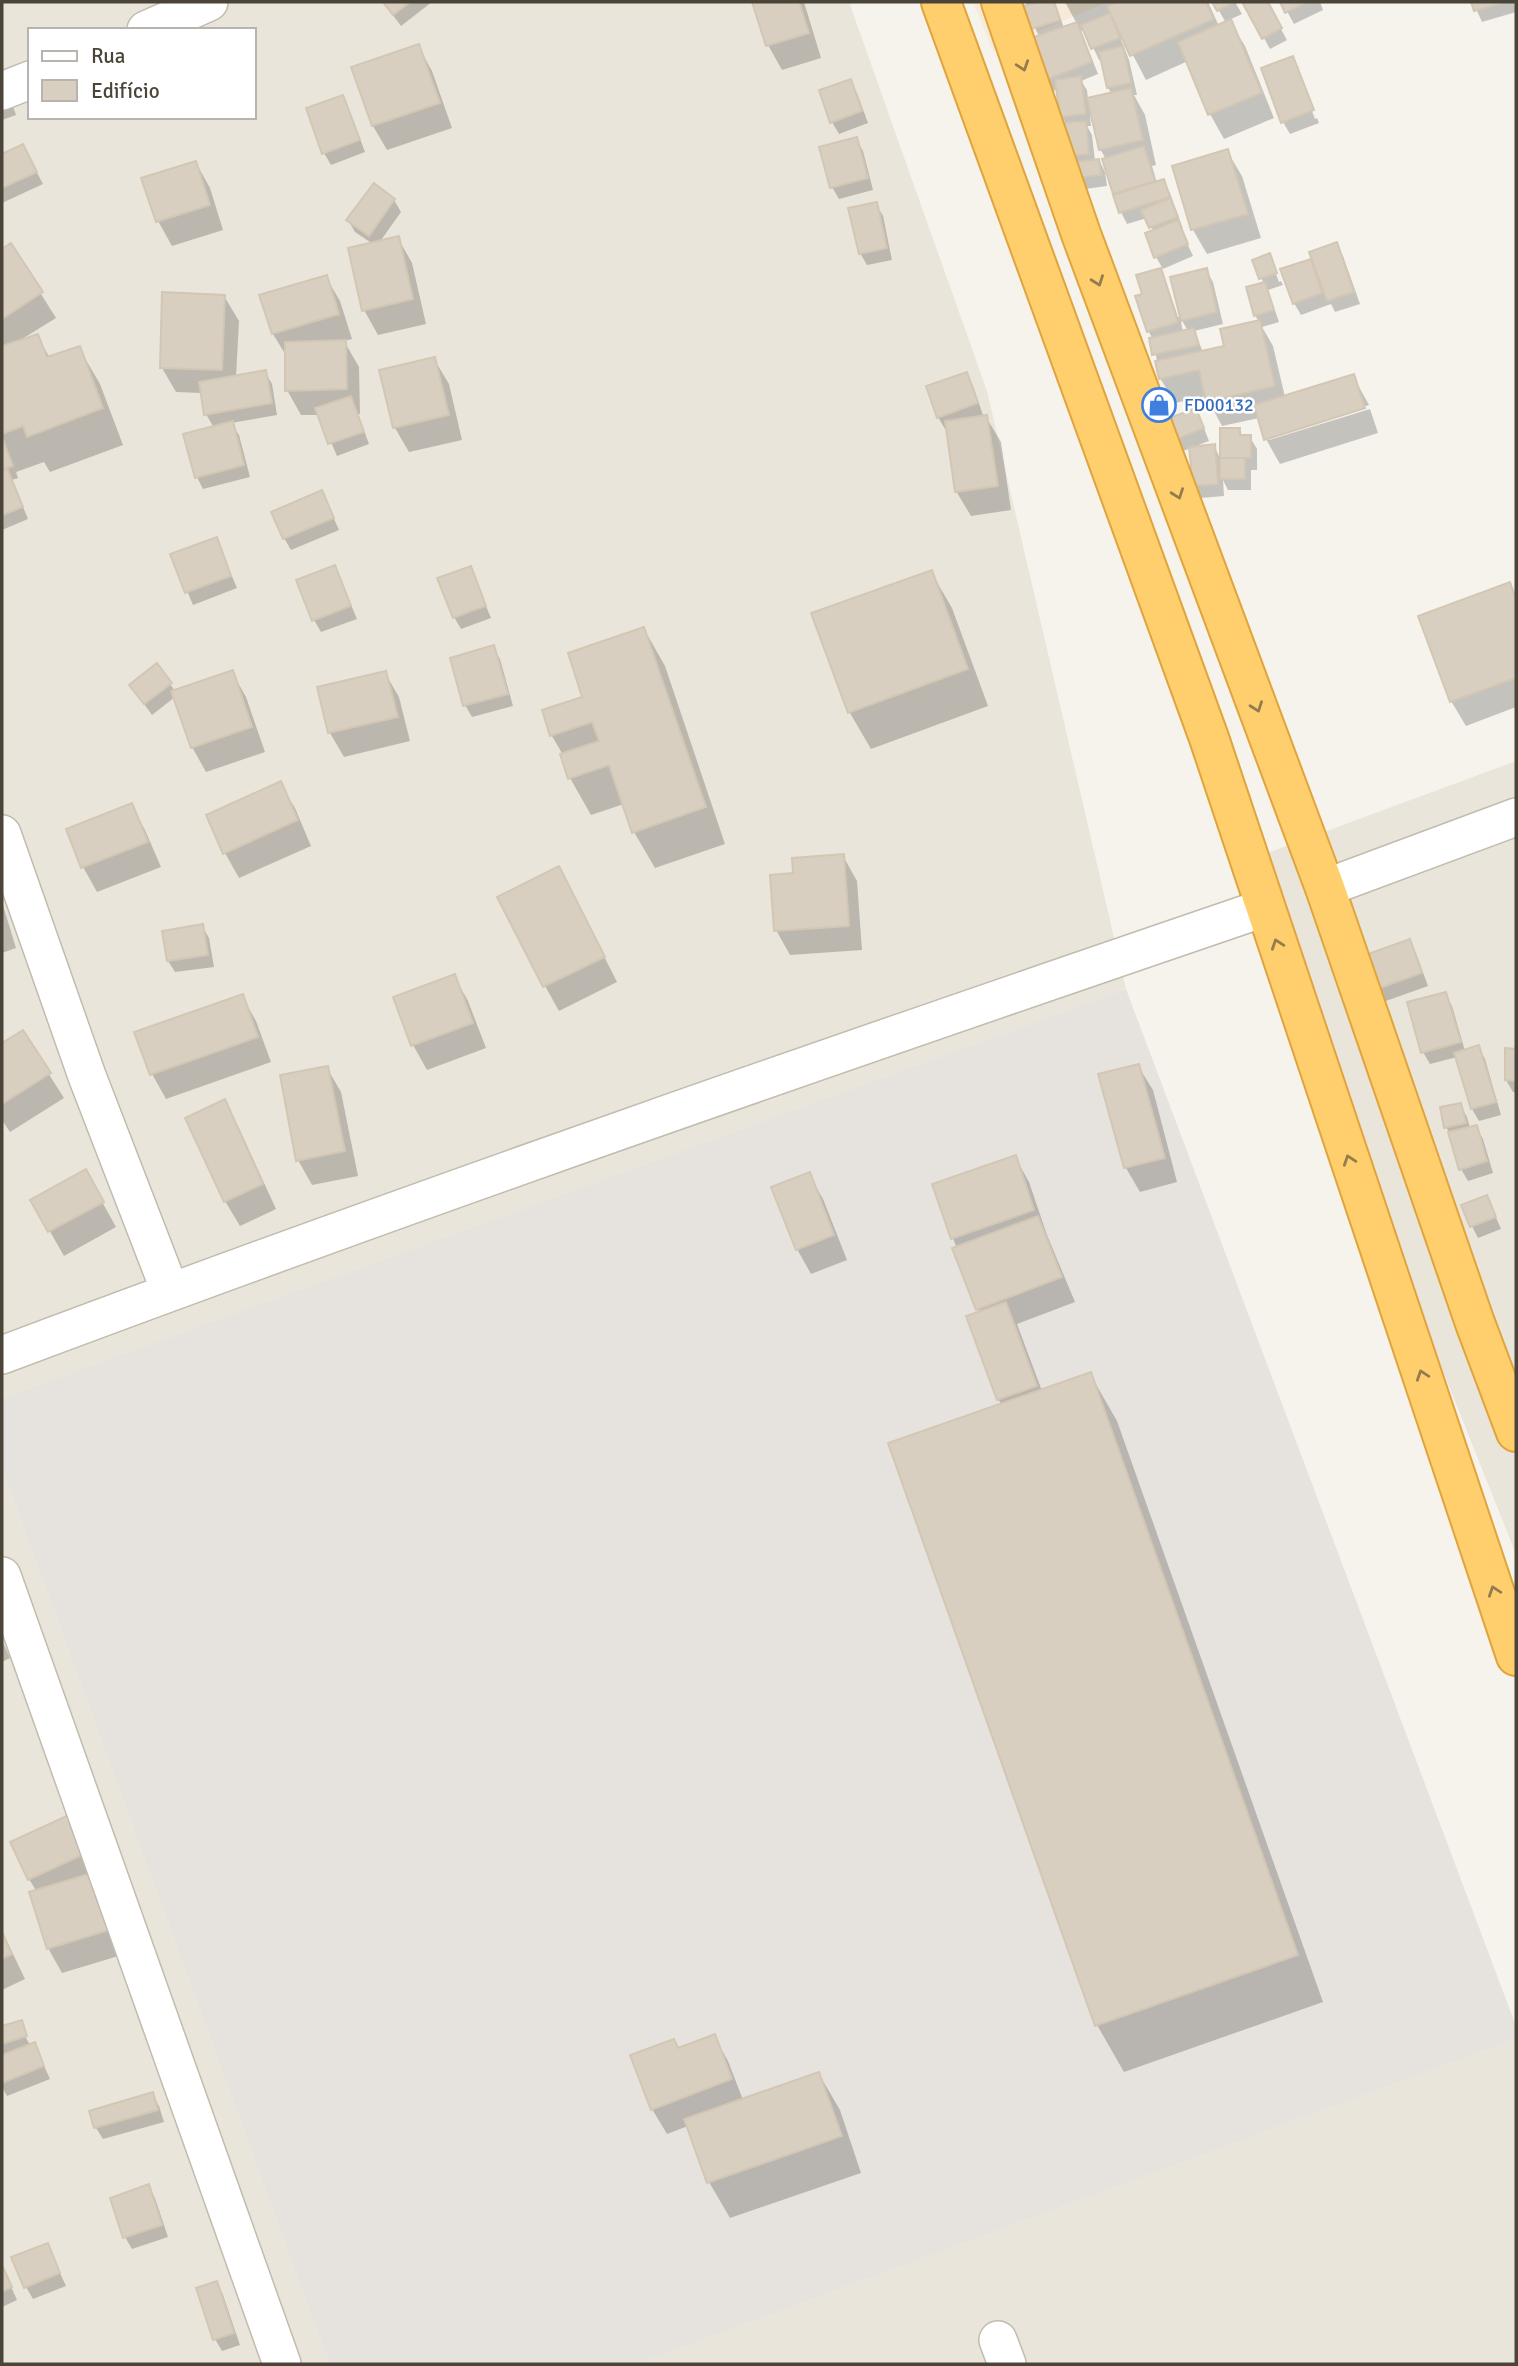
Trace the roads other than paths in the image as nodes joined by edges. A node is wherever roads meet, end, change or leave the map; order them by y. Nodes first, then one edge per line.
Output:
1 (209, 2) edge
2 (941, 2) edge
3 (1001, 2) edge
4 (150, 28) edge
5 (28, 81) edge
6 (2, 91) edge
7 (1516, 817) edge
8 (2, 834) edge
9 (1325, 888) junction
10 (1264, 908) junction
11 (170, 1291) junction
12 (2, 1355) edge
13 (1516, 1432) edge
14 (2, 1576) edge
15 (1516, 1656) edge
16 (282, 2364) edge

1 - 4 street
2 - 10 highway
3 -> 9 highway
5 - 6 street
7 - 9 street
8 - 11 street
9 - 13 highway
10 - 11 street
15 -> 10 highway
11 - 12 street
14 - 16 street

